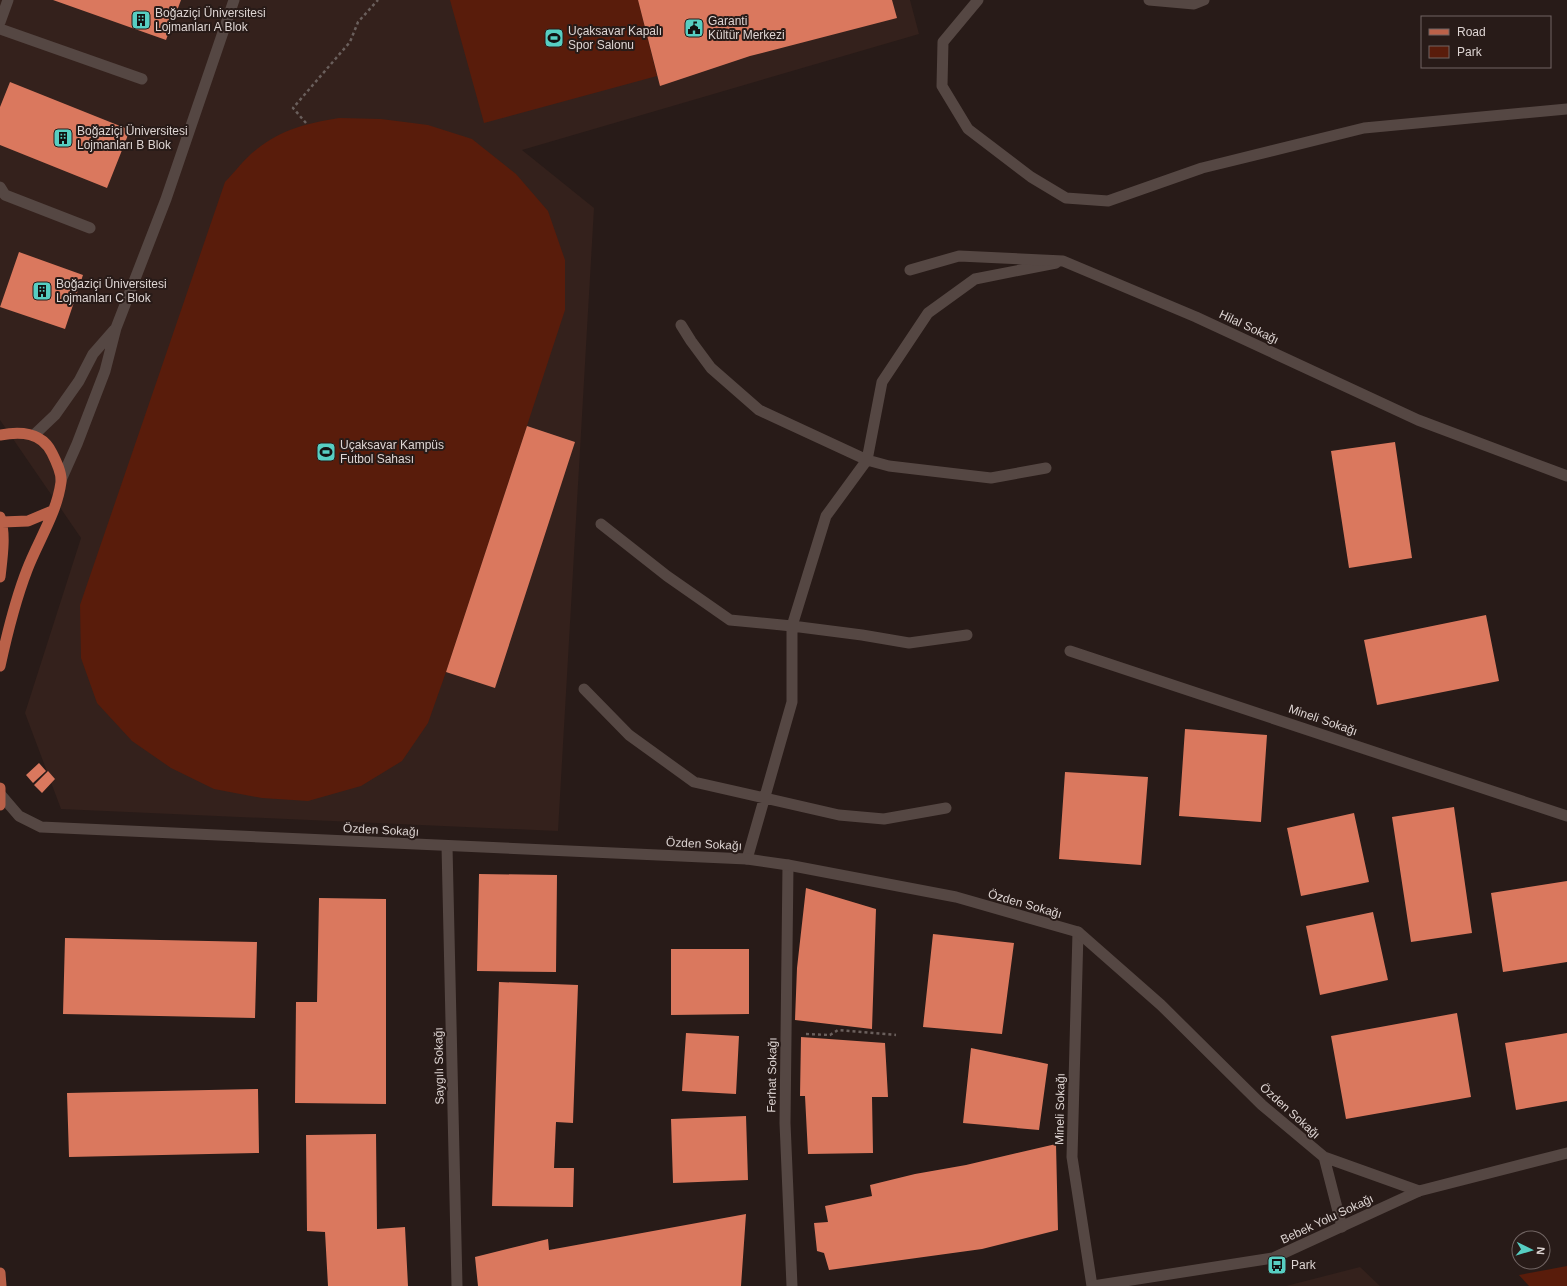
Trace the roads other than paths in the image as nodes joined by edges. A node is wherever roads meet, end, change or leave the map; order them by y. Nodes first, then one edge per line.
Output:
1 (8, 0) edge
2 (234, 0) edge
3 (978, 0) edge
4 (1149, 0) edge
5 (1204, 0) edge
6 (0, 22) edge
7 (0, 29) edge
8 (142, 80) dead end
9 (1567, 109) edge
10 (0, 187) edge
11 (90, 228) dead end
12 (1063, 261) junction
13 (910, 270) dead end
14 (681, 325) dead end
15 (116, 328) junction
16 (0, 435) edge
17 (34, 435) junction
18 (867, 460) junction
19 (1046, 468) dead end
20 (1567, 476) edge
21 (61, 480) junction
22 (52, 511) junction
23 (1, 521) edge
24 (601, 524) dead end
25 (0, 577) edge
26 (792, 626) junction
27 (967, 635) dead end
28 (1070, 651) dead end
29 (0, 666) edge
30 (584, 689) dead end
31 (0, 796) edge
32 (764, 799) junction
33 (946, 808) dead end
34 (1567, 816) edge
35 (447, 846) junction
36 (747, 859) junction
37 (788, 865) junction
38 (1078, 932) junction
39 (1567, 1153) edge
40 (1324, 1157) junction
41 (1419, 1191) junction
42 (1342, 1227) junction
43 (0, 1273) edge
44 (1, 1286) edge
45 (456, 1286) edge
46 (792, 1286) edge
47 (1092, 1286) edge

1 - 6 street
2 - 15 street
3 - 9 street
4 - 5 street
7 - 8 street
10 - 11 street
12 - 13 street, Hilal Sokağı
12 - 18 street
12 - 20 street, Hilal Sokağı
14 - 18 street
15 - 17 street
15 - 21 street
16 - 17 main road
17 - 21 main road
18 - 19 street
18 - 26 street
21 - 22 main road
22 - 23 main road
22 - 29 main road
23 - 25 main road
24 - 26 street
26 - 27 street
26 - 32 street
28 - 34 street, Mineli Sokağı
30 - 32 street
31 - 35 street, Özden Sokağı
32 - 33 street
32 - 36 street
35 - 36 street, Özden Sokağı
35 - 45 street, Saygılı Sokağı
36 - 37 street, Özden Sokağı
37 - 38 street, Özden Sokağı
37 - 46 street, Ferhat Sokağı
38 - 40 street, Özden Sokağı
38 - 47 street, Mineli Sokağı
39 - 41 street, Bebek Yolu Sokağı
40 - 41 street, Özden Sokağı
40 - 42 street
41 - 42 street, Bebek Yolu Sokağı
42 - 47 street, Bebek Yolu Sokağı
43 - 44 main road

